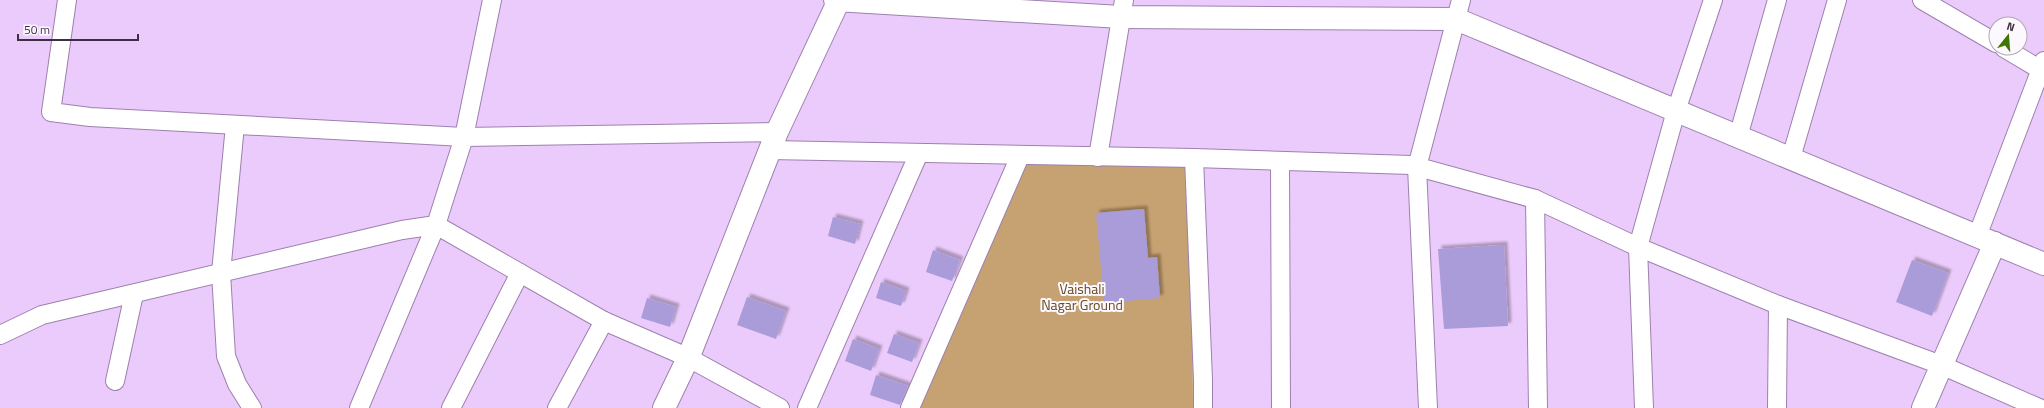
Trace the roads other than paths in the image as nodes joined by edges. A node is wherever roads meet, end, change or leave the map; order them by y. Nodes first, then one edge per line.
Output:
1 (67, 0) edge
2 (492, 0) edge
3 (835, 0) edge
4 (839, 0) edge
5 (1713, 0) edge
6 (1777, 0) edge
7 (1837, 0) edge
8 (1922, 0) edge
9 (1122, 9) edge
10 (1459, 9) edge
11 (1988, 38) edge
12 (2022, 56) edge
13 (2042, 65) edge
14 (1676, 111) junction
15 (235, 125) junction
16 (464, 137) junction
17 (1738, 137) junction
18 (774, 141) junction
19 (919, 153) junction
20 (1020, 156) junction
21 (1098, 157) junction
22 (1194, 158) junction
23 (1791, 158) junction
24 (1280, 162) junction
25 (1417, 167) junction
26 (1535, 199) junction
27 (436, 225) junction
28 (1986, 238) junction
29 (1638, 247) junction
30 (2044, 264) edge
31 (221, 273) junction
32 (520, 273) junction
33 (134, 294) junction
34 (1778, 305) junction
35 (604, 321) junction
36 (0, 335) edge
37 (687, 358) junction
38 (1941, 365) junction
39 (115, 381) dead end
40 (2029, 406) edge
41 (252, 408) edge
42 (359, 408) edge
43 (451, 408) edge
44 (557, 408) edge
45 (664, 408) edge
46 (780, 408) edge
47 (807, 408) edge
48 (910, 408) edge
49 (1203, 408) edge
50 (1281, 408) edge
51 (1428, 408) edge
52 (1538, 408) edge
53 (1644, 408) edge
54 (1777, 408) edge
55 (1923, 408) edge

1 - 15 street
2 - 16 street
3 - 4 street
4 - 9 street
4 - 18 street
5 - 14 street
6 - 17 street
7 - 23 street
8 - 11 street
9 - 10 street
9 - 21 street
10 - 14 street
10 - 25 street
12 - 13 street
13 - 28 street
14 - 17 street
14 - 29 street
15 - 16 street
15 - 31 street
16 - 18 street
16 - 27 street
17 - 23 street
18 - 19 street
18 - 37 street
19 - 20 street
19 - 47 street
20 - 21 street
20 - 48 street
21 - 22 street
22 - 24 street
22 - 49 street
23 - 28 street
24 - 25 street
24 - 50 street
25 - 26 street
25 - 51 street
26 - 29 street
26 - 52 street
27 - 31 street
27 - 32 street
27 - 42 street
28 - 30 street
28 - 38 street
29 - 34 street
29 - 53 street
31 - 33 street
31 - 41 street
32 - 35 street
32 - 43 street
33 - 36 street
33 - 39 street
34 - 38 street
34 - 54 street
35 - 37 street
35 - 44 street
37 - 45 street
37 - 46 street
38 - 40 street
38 - 55 street

